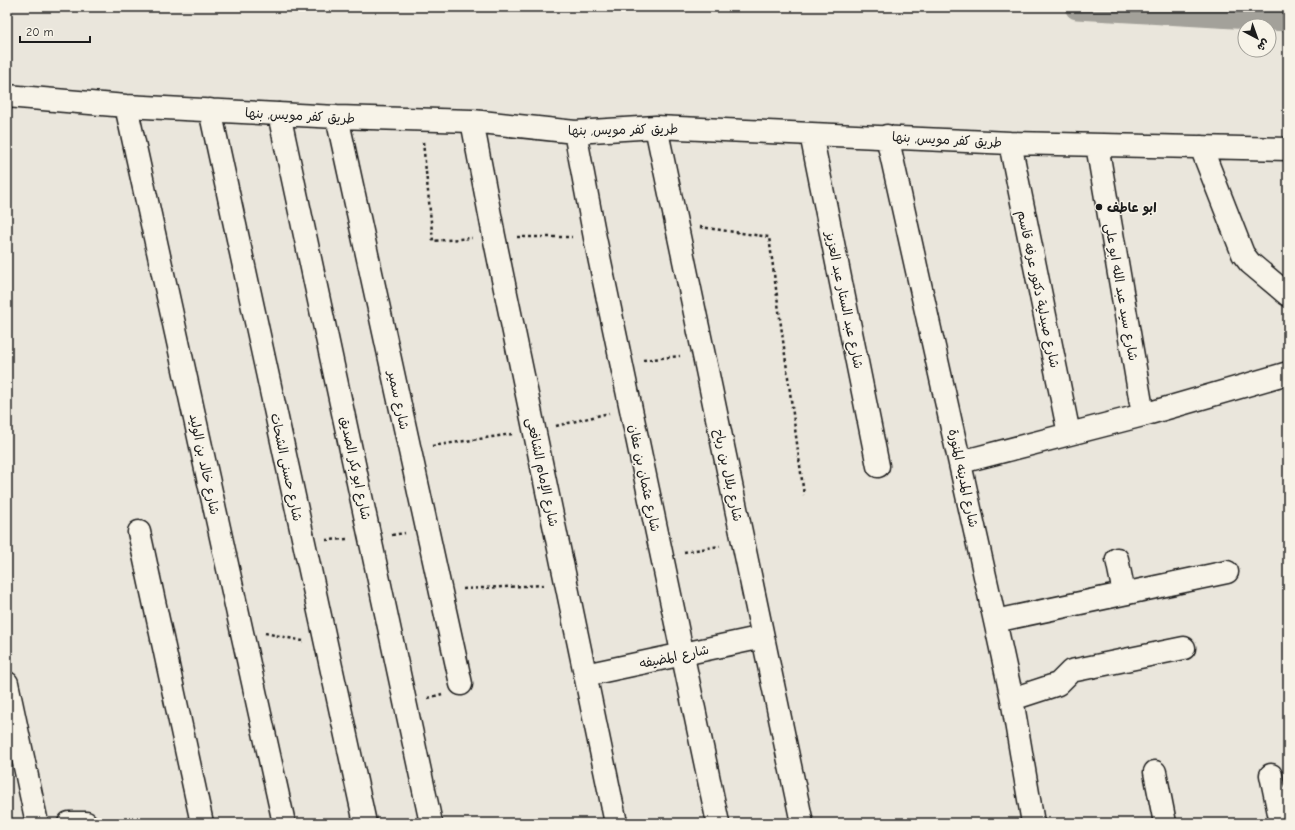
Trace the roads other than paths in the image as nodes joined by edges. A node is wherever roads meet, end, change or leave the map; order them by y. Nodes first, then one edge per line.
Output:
1 (7, 96) edge
2 (126, 106) junction
3 (210, 110) junction
4 (279, 114) junction
5 (337, 117) junction
6 (472, 121) junction
7 (656, 126) junction
8 (575, 132) junction
9 (811, 134) junction
10 (887, 136) junction
11 (1010, 143) junction
12 (1097, 145) junction
13 (1201, 147) junction
14 (1288, 149) edge
15 (1288, 295) edge
16 (1288, 373) edge
17 (1143, 415) junction
18 (1069, 434) junction
19 (961, 462) junction
20 (878, 466) dead end
21 (139, 532) dead end
22 (1117, 559) dead end
23 (1226, 572) dead end
24 (1124, 593) junction
25 (995, 621) junction
26 (763, 636) junction
27 (1184, 648) dead end
28 (683, 654) junction
29 (586, 675) junction
30 (7, 682) edge
31 (460, 684) road end
32 (1012, 698) junction
33 (1155, 772) dead end
34 (1271, 775) dead end
35 (37, 823) edge
36 (68, 823) edge
37 (86, 823) edge
38 (202, 823) edge
39 (284, 823) edge
40 (365, 823) edge
41 (431, 823) edge
42 (616, 823) edge
43 (718, 823) edge
44 (802, 823) edge
45 (1033, 823) edge
46 (1165, 823) edge
47 (1281, 823) edge

1 - 2 street, طريق كفر مويس, بنها
2 - 3 street, طريق كفر مويس, بنها
2 - 39 street, شارع خالد بن الوليد
3 - 4 street, طريق كفر مويس, بنها
3 - 40 street, شارع حسنى الشحات
4 - 5 street, طريق كفر مويس, بنها
4 - 41 street, شارع ابو بكر الصديق
5 - 6 street, طريق كفر مويس, بنها
5 - 31 street, شارع سمير
6 - 8 street, طريق كفر مويس, بنها
6 - 29 street, شارع الإمام الشافعى
7 - 8 street, طريق كفر مويس, بنها
7 - 9 street, طريق كفر مويس, بنها
7 - 26 street, شارع بلال بن رباح
8 - 28 street, شارع عثمان بن عفان
9 - 10 street, طريق كفر مويس, بنها
9 - 20 street, شارع عبد الستار عبد العزيز
10 - 11 street, طريق كفر مويس, بنها
10 - 19 street, شارع المدينه المنورة
11 - 12 street, طريق كفر مويس, بنها
11 - 18 street, شارع صيدلية دكتور عرفه قاسم
12 - 13 street, طريق كفر مويس, بنها
12 - 17 street, شارع سيد عبد الله ابو على
13 - 14 street, طريق كفر مويس, بنها
13 - 15 street
16 - 17 street
17 - 18 street
18 - 19 street
19 - 25 street, شارع المدينه المنورة
21 - 38 street
22 - 24 street
23 - 24 street
24 - 25 street
25 - 32 street, شارع المدينه المنورة
26 - 28 street, شارع المضيفه
26 - 44 street, شارع بلال بن رباح
27 - 32 street
28 - 29 street, شارع المضيفه
28 - 43 street, شارع عثمان بن عفان
29 - 42 street, شارع الإمام الشافعى
30 - 35 street
32 - 45 street, شارع المدينه المنورة
33 - 46 street
34 - 47 street
36 - 37 street

